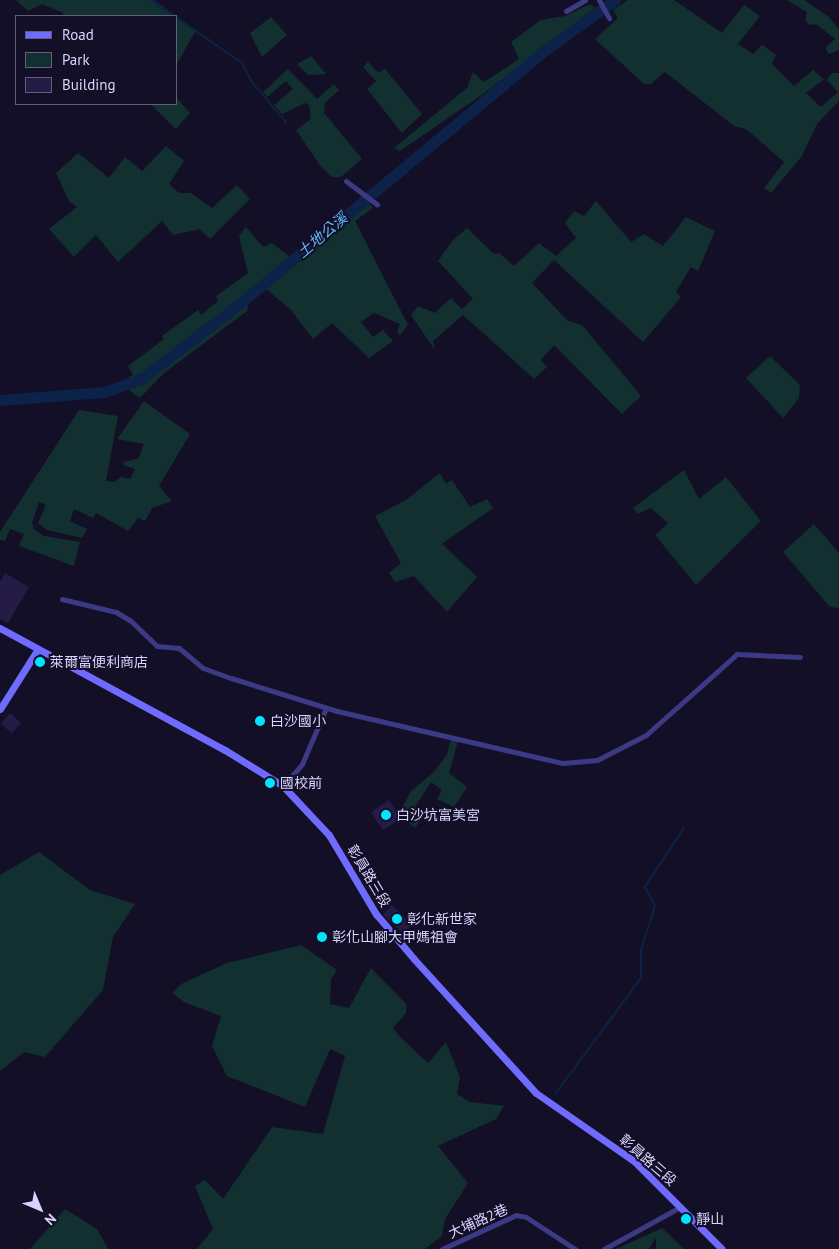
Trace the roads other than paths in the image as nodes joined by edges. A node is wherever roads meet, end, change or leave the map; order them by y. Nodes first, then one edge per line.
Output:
1 (585, 0) edge
2 (600, 1) edge
3 (566, 11) dead end
4 (608, 15) dead end
5 (346, 181) dead end
6 (377, 204) dead end
7 (62, 599) dead end
8 (0, 628) edge
9 (38, 649) junction
10 (800, 657) dead end
11 (326, 708) junction
12 (0, 709) edge
13 (282, 786) junction
14 (680, 1207) junction
15 (442, 1249) edge
16 (575, 1249) edge
17 (604, 1249) edge
18 (722, 1249) edge

1 - 3 street
2 - 4 street
5 - 6 street
7 - 11 street
8 - 9 main road, 彰員路三段
9 - 12 main road
9 - 13 main road, 彰員路三段
10 - 11 street
11 - 13 street
13 - 14 main road, 彰員路三段
14 - 17 street
14 - 18 main road, 彰員路三段
15 - 16 street, 大埔路2巷

